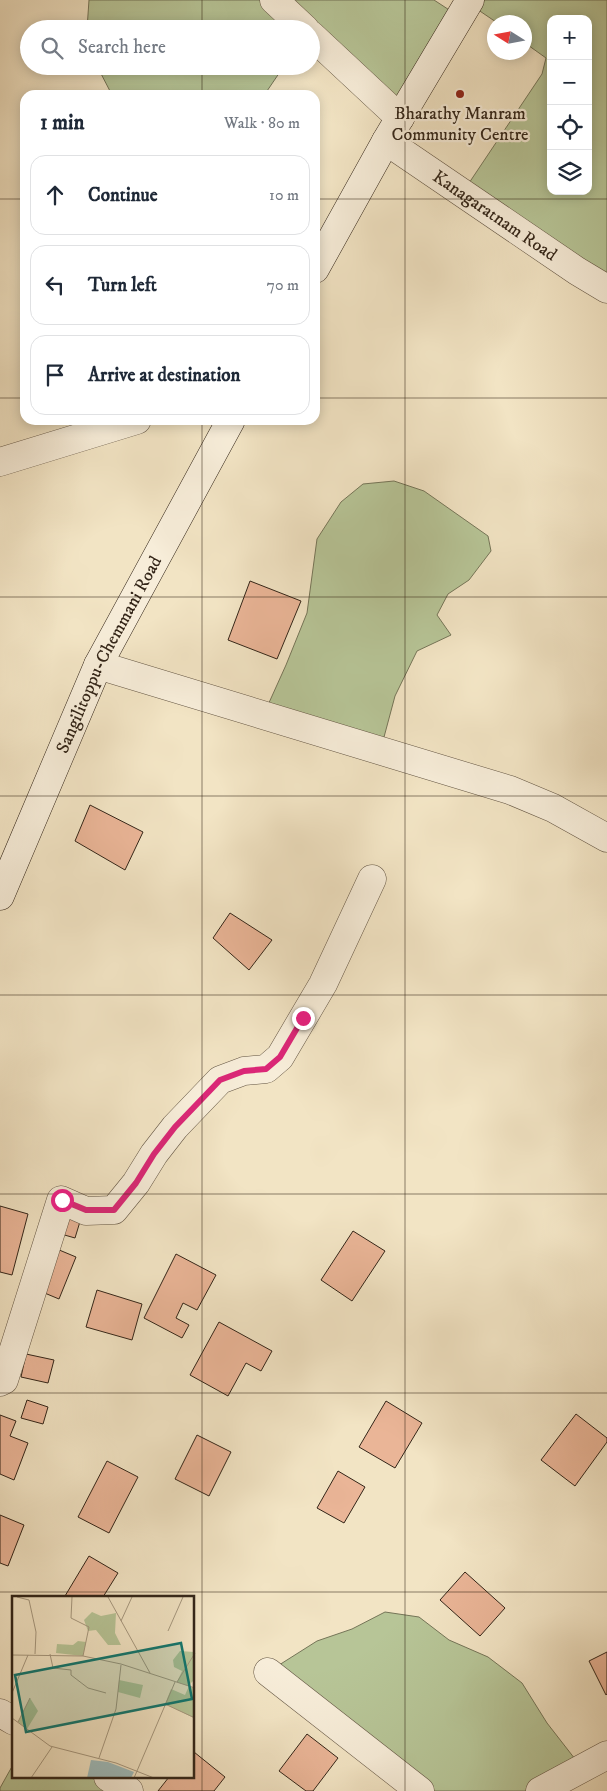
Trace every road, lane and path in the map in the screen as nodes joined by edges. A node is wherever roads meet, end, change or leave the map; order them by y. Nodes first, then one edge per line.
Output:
1 (274, 0) edge
2 (470, 0) edge
3 (295, 20) edge
4 (320, 43) edge
5 (400, 118) junction
6 (386, 141) junction
7 (320, 260) edge
8 (604, 282) edge
9 (121, 425) edge
10 (228, 425) edge
11 (0, 462) edge
12 (98, 665) junction
13 (607, 838) edge
14 (372, 879) dead end
15 (0, 896) edge
16 (0, 1382) edge
17 (268, 1672) dead end
18 (0, 1713) edge
19 (12, 1720) edge
20 (607, 1755) edge
21 (110, 1778) edge
22 (129, 1791) edge
23 (420, 1791) edge
24 (540, 1791) edge

1 - 3 street
2 - 5 street
4 - 5 street
5 - 6 street
6 - 7 street
6 - 8 street, Kanagaratnam Road
9 - 11 street
10 - 12 street, Sangilitoppu-Chemmani Road
12 - 13 street
12 - 15 street, Sangilitoppu-Chemmani Road
14 - 16 street
17 - 23 street
18 - 19 street
20 - 24 street
21 - 22 street

